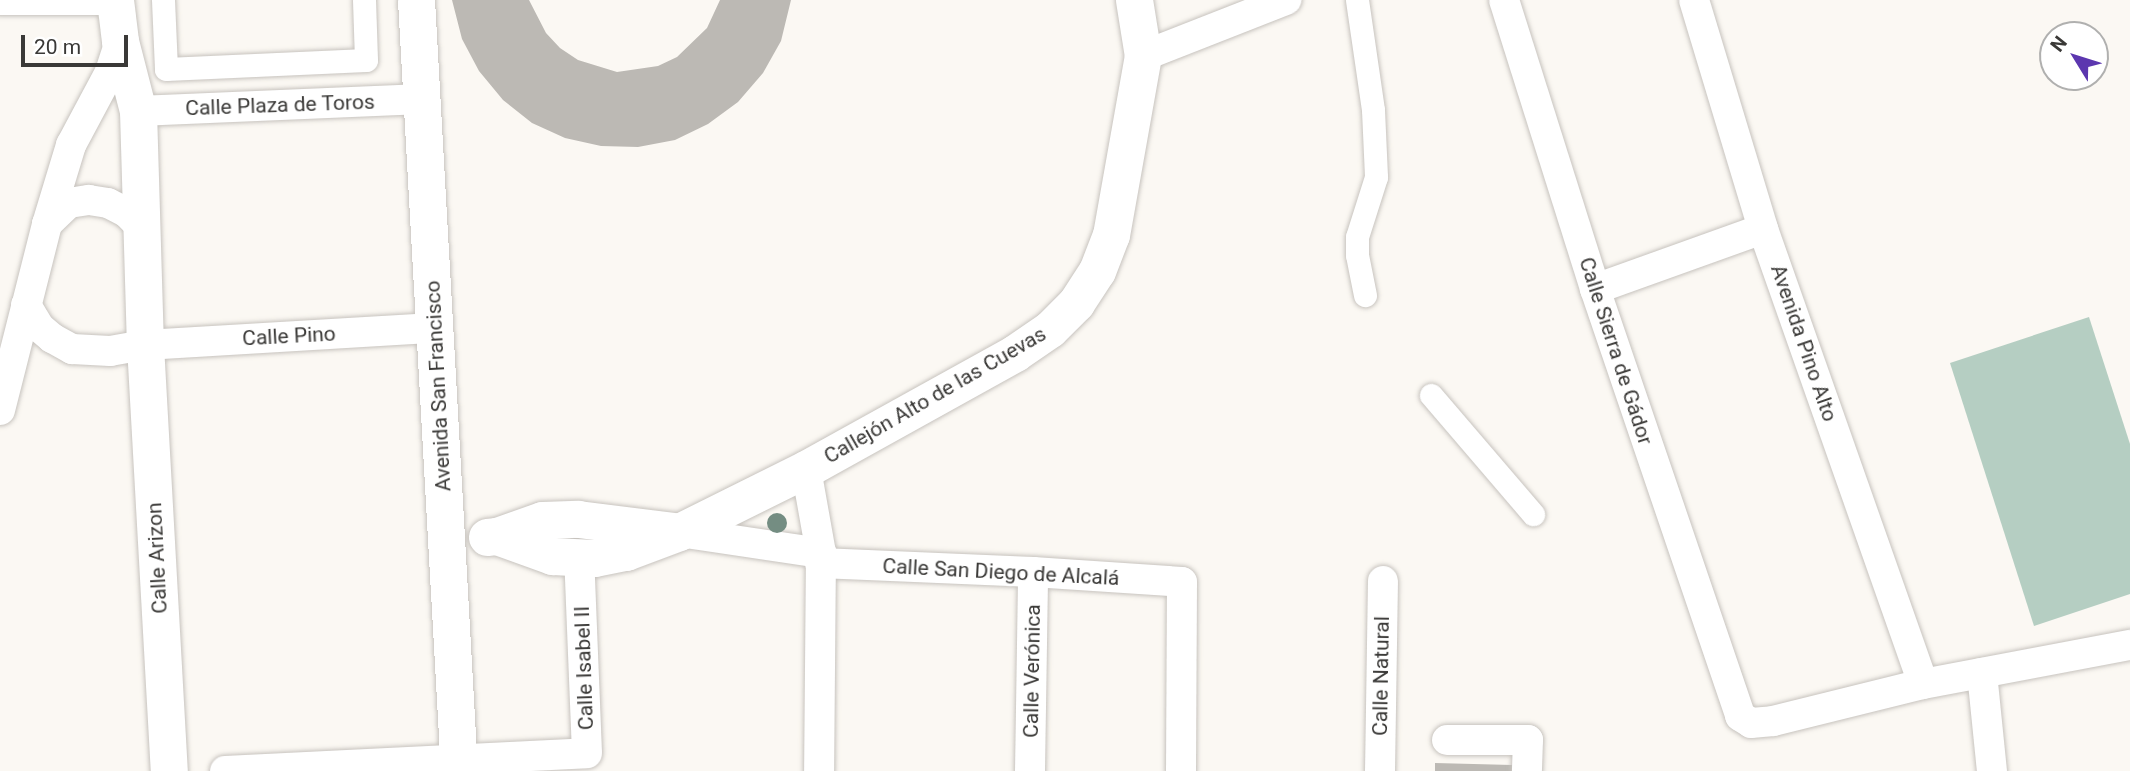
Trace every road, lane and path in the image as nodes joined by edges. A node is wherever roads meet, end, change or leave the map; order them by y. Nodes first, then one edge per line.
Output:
1 (115, 0) edge
2 (163, 0) edge
3 (364, 0) edge
4 (416, 0) edge
5 (1134, 0) edge
6 (1286, 0) edge
7 (1357, 0) edge
8 (1504, 0) edge
9 (1694, 0) edge
10 (0, 1) edge
11 (120, 41) junction
12 (1143, 56) junction
13 (422, 99) junction
14 (138, 111) junction
15 (47, 224) junction
16 (140, 226) junction
17 (1763, 229) junction
18 (1595, 289) junction
19 (1365, 295) dead end
20 (26, 305) junction
21 (434, 328) junction
22 (145, 345) junction
23 (1431, 395) dead end
24 (0, 410) edge
25 (806, 469) junction
26 (1533, 514) dead end
27 (679, 532) junction
28 (447, 537) junction
29 (497, 537) junction
30 (579, 557) junction
31 (820, 558) junction
32 (1033, 572) junction
33 (1383, 581) dead end
34 (2130, 645) edge
35 (1982, 673) junction
36 (1923, 684) junction
37 (1447, 740) dead end
38 (457, 766) edge
39 (330, 769) edge
40 (169, 771) edge
41 (225, 771) edge
42 (819, 771) edge
43 (1030, 771) edge
44 (1181, 771) edge
45 (1380, 771) edge
46 (1527, 771) edge
47 (1992, 771) edge

1 - 10 street
1 - 11 street
2 - 3 street
4 - 13 street, Avenida San Francisco
5 - 12 street, Callejón Alto de las Cuevas
6 - 12 street
7 - 19 street
8 - 18 street, Calle Sierra de Gádor
9 - 17 street, Avenida Pino Alto
11 - 14 street
11 - 15 street
12 - 25 street, Callejón Alto de las Cuevas
13 - 14 street, Calle Plaza de Toros
13 - 21 street, Avenida San Francisco
14 - 16 street
15 - 16 street
15 - 20 street
16 - 22 street
17 - 18 street
17 - 36 street, Avenida Pino Alto
18 - 36 street, Calle Sierra de Gádor
20 - 22 street
20 - 24 street
21 - 22 street, Calle Pino
21 - 28 street, Avenida San Francisco
22 - 40 street, Calle Arizon
23 - 26 street
25 - 27 street, Callejón Alto de las Cuevas
25 - 31 street, Callejón Alto de las Cuevas
27 - 29 street
27 - 30 street, Callejón Alto de las Cuevas
27 - 31 street
28 - 29 street
28 - 38 street, Avenida San Francisco
29 - 30 street, Callejón Alto de las Cuevas
30 - 38 street, Calle Isabel II
31 - 32 street, Calle San Diego de Alcalá
31 - 42 street, Callejón Alto de las Cuevas
32 - 43 street, Calle Verónica
32 - 44 street, Calle San Diego de Alcalá
33 - 45 street, Calle Natural
34 - 35 street
35 - 36 street
35 - 47 street
37 - 46 street
38 - 39 street, Calle Isabel II
39 - 41 street, Calle Isabel II

